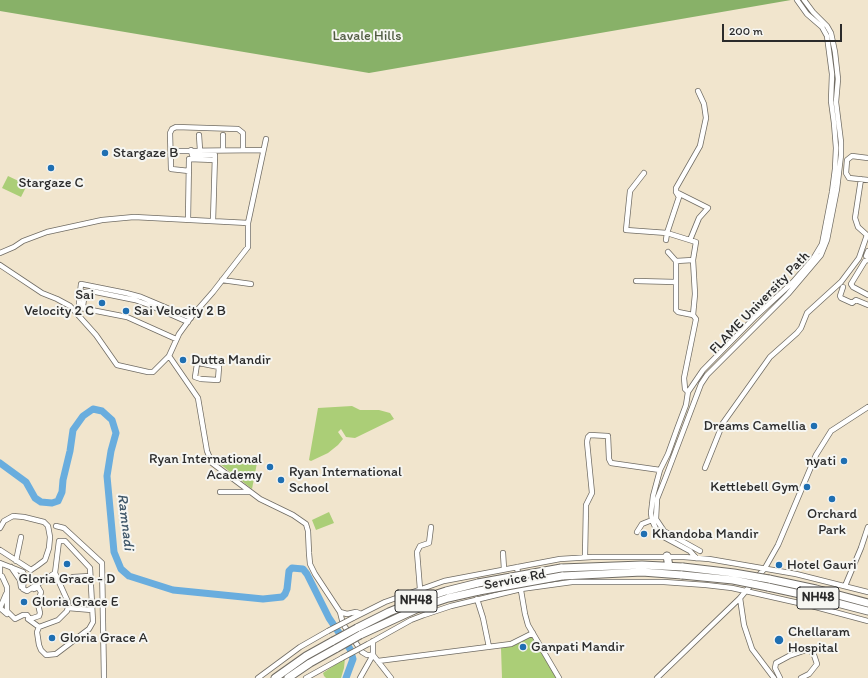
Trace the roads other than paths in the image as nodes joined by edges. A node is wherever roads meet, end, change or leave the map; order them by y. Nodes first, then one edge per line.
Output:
1 (797, 0) edge
2 (804, 0) edge
3 (698, 91) dead end
4 (199, 135) dead end
5 (223, 135) dead end
6 (266, 139) dead end
7 (177, 150) dead end
8 (192, 150) junction
9 (200, 150) junction
10 (223, 150) junction
11 (243, 150) junction
12 (263, 150) junction
13 (868, 158) edge
14 (215, 160) junction
15 (189, 171) junction
16 (644, 173) dead end
17 (861, 179) junction
18 (868, 180) edge
19 (676, 192) junction
20 (188, 220) junction
21 (213, 221) junction
22 (248, 223) junction
23 (667, 233) junction
24 (666, 240) dead end
25 (690, 240) junction
26 (824, 244) junction
27 (868, 251) edge
28 (668, 252) dead end
29 (0, 254) edge
30 (868, 257) edge
31 (693, 260) junction
32 (868, 260) edge
33 (676, 261) junction
34 (0, 266) edge
35 (222, 280) junction
36 (636, 281) dead end
37 (676, 282) junction
38 (251, 284) dead end
39 (843, 288) dead end
40 (868, 295) edge
41 (868, 305) edge
42 (693, 315) junction
43 (189, 320) junction
44 (177, 337) junction
45 (169, 356) junction
46 (201, 379) junction
47 (696, 380) junction
48 (702, 383) junction
49 (190, 385) junction
50 (688, 392) junction
51 (868, 407) edge
52 (705, 468) dead end
53 (660, 470) junction
54 (220, 492) dead end
55 (250, 492) junction
56 (652, 520) junction
57 (56, 526) dead end
58 (431, 527) dead end
59 (868, 527) edge
60 (0, 528) edge
61 (637, 532) dead end
62 (21, 537) dead end
63 (0, 550) edge
64 (700, 551) junction
65 (503, 553) dead end
66 (693, 553) junction
67 (666, 556) junction
68 (585, 557) junction
69 (696, 558) junction
70 (703, 558) junction
71 (16, 561) junction
72 (0, 563) edge
73 (10, 566) junction
74 (668, 566) junction
75 (517, 567) junction
76 (765, 568) junction
77 (504, 569) junction
78 (561, 572) junction
79 (55, 573) junction
80 (0, 576) edge
81 (90, 576) junction
82 (73, 577) dead end
83 (845, 586) junction
84 (420, 589) junction
85 (521, 589) junction
86 (746, 590) junction
87 (8, 591) junction
88 (868, 592) edge
89 (740, 598) junction
90 (477, 599) junction
91 (868, 603) edge
92 (68, 608) junction
93 (92, 610) junction
94 (868, 611) edge
95 (340, 612) junction
96 (360, 613) junction
97 (868, 621) edge
98 (39, 627) junction
99 (358, 631) junction
100 (533, 633) junction
101 (373, 641) junction
102 (489, 647) junction
103 (373, 655) junction
104 (378, 661) junction
105 (104, 678) edge
106 (258, 678) edge
107 (275, 678) edge
108 (288, 678) edge
109 (306, 678) edge
110 (360, 678) edge
111 (391, 678) edge
112 (559, 678) edge
113 (657, 678) edge
114 (774, 678) edge
115 (780, 678) edge
116 (801, 678) edge

1 - 26 street, FLAME University Path
2 - 26 street, FLAME University Path
3 - 19 street
4 - 9 street
5 - 10 street
6 - 12 street
7 - 8 street
8 - 9 street
8 - 14 street
9 - 10 street
10 - 11 street
11 - 12 street
11 - 15 street
12 - 22 street
13 - 17 street
14 - 15 street
14 - 21 street
15 - 20 street
16 - 23 street
17 - 18 street
17 - 52 street
19 - 23 street
19 - 25 street
20 - 21 street
20 - 29 street
21 - 22 street
22 - 35 street
23 - 24 street
23 - 25 street
25 - 31 street
26 - 47 street
26 - 48 street, FLAME University Path
27 - 30 street
28 - 33 street
31 - 33 street
31 - 42 street
32 - 40 street
33 - 37 street
34 - 45 street
35 - 38 street
35 - 43 street
36 - 37 street
37 - 42 street
39 - 41 street
42 - 50 street
43 - 44 street
43 - 44 street
43 - 44 street
44 - 45 street
45 - 49 street
46 - 46 street
46 - 49 street
47 - 48 street
47 - 50 street
48 - 64 street, FLAME University Path
49 - 55 street
50 - 53 street
51 - 76 street
53 - 56 street
53 - 68 street
54 - 55 street
55 - 95 street
56 - 61 street
56 - 66 street
57 - 105 street
58 - 84 street
59 - 83 street
60 - 71 street
62 - 71 street
63 - 71 street
64 - 66 street
64 - 70 street
65 - 77 street
66 - 69 street
67 - 68 street
67 - 69 street
67 - 74 highway
68 - 75 street
69 - 70 street
70 - 76 street
72 - 73 street
72 - 80 street
73 - 79 street
73 - 87 street
74 - 78 highway, NH48
74 - 91 highway, NH48, bridge
75 - 77 street
75 - 85 street
76 - 83 street
76 - 86 street
77 - 84 street
78 - 94 highway, NH48, bridge
78 - 99 highway, NH48, bridge
79 - 81 street
79 - 92 street
80 - 87 street
81 - 82 street
81 - 93 street
83 - 88 street
84 - 96 street
85 - 86 street, Service Rd
85 - 90 street, Service Rd
85 - 100 street
86 - 89 street
86 - 97 street, Service Rd
87 - 98 street
89 - 113 street
89 - 114 street
90 - 101 street, Service Rd
90 - 102 street
92 - 93 street
92 - 98 street
93 - 98 street
95 - 96 street
95 - 103 street
96 - 106 street, bridge
99 - 107 highway, NH48, bridge
99 - 108 highway, NH48, bridge
100 - 102 street
100 - 112 street
101 - 103 street
101 - 109 street, Service Rd, bridge
102 - 104 street
103 - 104 street
103 - 110 street
104 - 111 street
115 - 116 street

